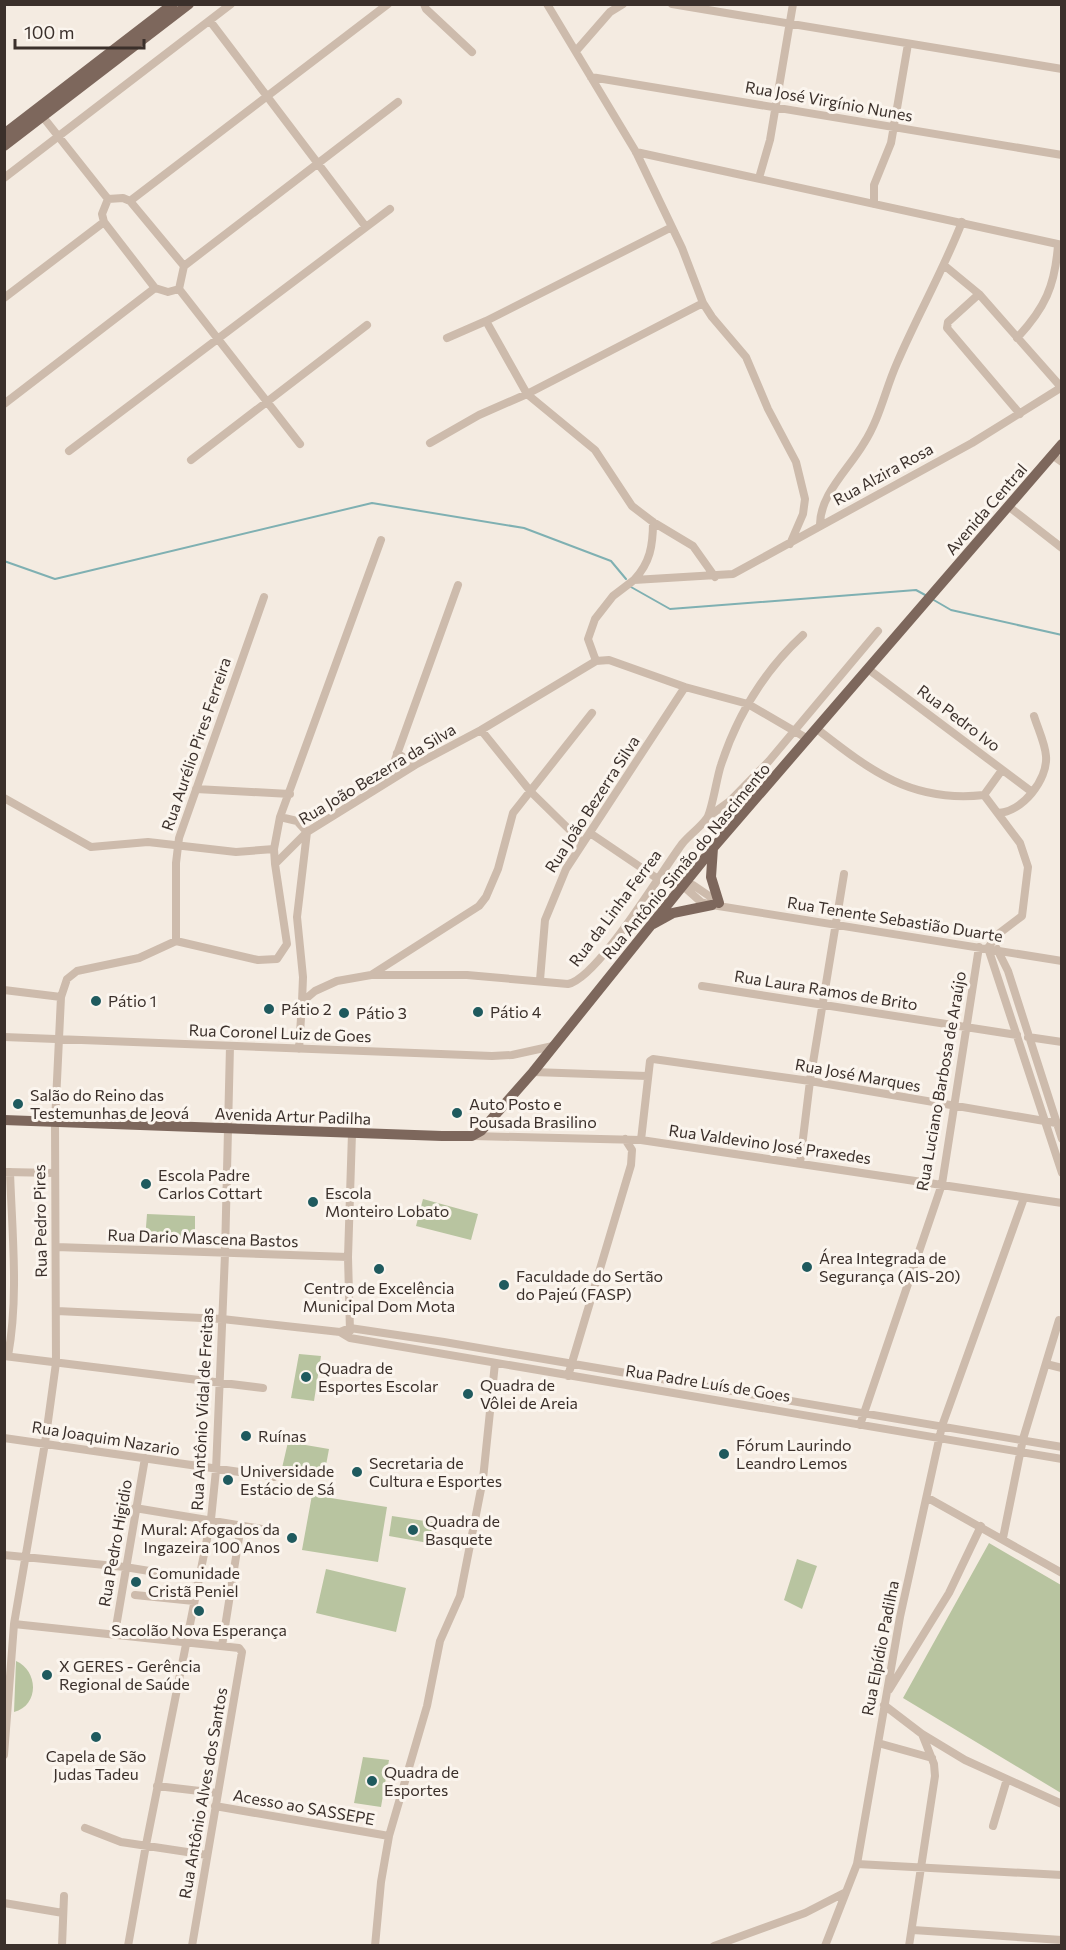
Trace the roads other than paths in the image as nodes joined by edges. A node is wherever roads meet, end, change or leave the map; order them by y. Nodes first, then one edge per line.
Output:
1 (173, 4) edge
2 (189, 4) edge
3 (231, 4) edge
4 (388, 4) edge
5 (424, 4) edge
6 (547, 4) edge
7 (623, 4) edge
8 (672, 4) edge
9 (793, 4) edge
10 (699, 7) edge
11 (210, 21) junction
12 (790, 24) junction
13 (908, 44) junction
14 (576, 51) junction
15 (472, 52) dead end
16 (1062, 69) edge
17 (591, 77) junction
18 (266, 98) junction
19 (398, 102) dead end
20 (774, 106) junction
21 (43, 117) junction
22 (893, 128) junction
23 (4, 134) edge
24 (59, 136) junction
25 (4, 146) edge
26 (636, 152) junction
27 (1062, 155) edge
28 (317, 164) junction
29 (4, 178) edge
30 (759, 178) junction
31 (108, 199) junction
32 (130, 201) junction
33 (874, 204) junction
34 (390, 209) dead end
35 (104, 222) junction
36 (962, 222) junction
37 (366, 227) junction
38 (672, 227) junction
39 (1060, 245) edge
40 (184, 266) junction
41 (945, 266) junction
42 (155, 288) junction
43 (179, 289) junction
44 (980, 294) junction
45 (4, 297) edge
46 (703, 303) junction
47 (486, 321) junction
48 (367, 325) dead end
49 (447, 338) dead end
50 (1017, 338) junction
51 (218, 339) junction
52 (1061, 387) edge
53 (527, 394) junction
54 (266, 401) junction
55 (4, 404) edge
56 (1020, 414) junction
57 (430, 443) dead end
58 (300, 444) dead end
59 (1062, 444) edge
60 (69, 451) dead end
61 (1052, 455) junction
62 (191, 460) dead end
63 (1062, 462) edge
64 (1008, 506) junction
65 (652, 522) junction
66 (820, 526) junction
67 (381, 540) dead end
68 (790, 544) junction
69 (1062, 548) edge
70 (715, 577) junction
71 (634, 580) junction
72 (458, 585) dead end
73 (264, 597) dead end
74 (924, 605) joint
75 (878, 631) dead end
76 (803, 635) dead end
77 (596, 661) junction
78 (868, 669) junction
79 (685, 687) junction
80 (748, 704) junction
81 (592, 712) dead end
82 (1034, 716) dead end
83 (817, 729) junction
84 (481, 730) junction
85 (796, 730) junction
86 (808, 739) junction
87 (398, 753) junction
88 (415, 765) junction
89 (1002, 770) junction
90 (387, 782) junction
91 (196, 789) junction
92 (531, 792) junction
93 (1032, 792) junction
94 (291, 794) junction
95 (984, 795) junction
96 (4, 798) edge
97 (999, 813) junction
98 (280, 817) junction
99 (708, 817) junction
100 (307, 831) junction
101 (590, 832) junction
102 (583, 843) junction
103 (178, 846) junction
104 (713, 848) junction
105 (274, 849) junction
106 (275, 864) junction
107 (844, 874) dead end
108 (658, 879) junction
109 (682, 885) junction
110 (718, 905) junction
111 (650, 926) junction
112 (837, 926) junction
113 (176, 941) junction
114 (986, 946) junction
115 (998, 950) junction
116 (1062, 961) edge
117 (371, 975) junction
118 (540, 980) junction
119 (702, 986) dead end
120 (5, 990) edge
121 (60, 997) junction
122 (302, 1002) junction
123 (824, 1005) junction
124 (966, 1026) junction
125 (1017, 1035) junction
126 (4, 1037) edge
127 (1028, 1037) junction
128 (59, 1039) junction
129 (1062, 1042) edge
130 (230, 1046) junction
131 (553, 1046) junction
132 (299, 1049) junction
133 (533, 1072) junction
134 (646, 1076) junction
135 (810, 1082) junction
136 (955, 1107) junction
137 (4, 1120) edge
138 (1044, 1120) junction
139 (55, 1122) junction
140 (1059, 1124) edge
141 (228, 1129) junction
142 (352, 1133) junction
143 (472, 1136) junction
144 (625, 1139) junction
145 (1062, 1139) edge
146 (641, 1140) junction
147 (800, 1162) junction
148 (7, 1172) edge
149 (54, 1173) junction
150 (1062, 1173) edge
151 (942, 1185) junction
152 (1024, 1198) junction
153 (1062, 1203) edge
154 (56, 1247) junction
155 (225, 1254) junction
156 (348, 1257) junction
157 (57, 1311) junction
158 (222, 1319) junction
159 (1059, 1320) dead end
160 (350, 1333) junction
161 (6, 1356) edge
162 (56, 1363) junction
163 (495, 1363) junction
164 (570, 1363) junction
165 (1046, 1364) junction
166 (1062, 1368) edge
167 (568, 1376) junction
168 (220, 1382) junction
169 (263, 1388) dead end
170 (863, 1412) junction
171 (860, 1425) junction
172 (942, 1426) junction
173 (4, 1438) edge
174 (940, 1438) junction
175 (1023, 1439) junction
176 (45, 1443) junction
177 (1062, 1447) edge
178 (1021, 1453) junction
179 (145, 1458) junction
180 (1062, 1459) edge
181 (216, 1470) junction
182 (274, 1477) dead end
183 (928, 1498) junction
184 (135, 1508) junction
185 (211, 1519) junction
186 (242, 1525) junction
187 (981, 1527) junction
188 (262, 1529) dead end
189 (1003, 1538) junction
190 (4, 1555) edge
191 (27, 1557) junction
192 (125, 1567) junction
193 (1062, 1573) edge
194 (198, 1579) junction
195 (135, 1595) dead end
196 (194, 1602) junction
197 (14, 1624) junction
198 (115, 1633) junction
199 (8, 1638) edge
200 (185, 1642) junction
201 (222, 1646) junction
202 (887, 1693) junction
203 (884, 1705) junction
204 (5, 1709) edge
205 (922, 1734) junction
206 (878, 1743) junction
207 (4, 1755) edge
208 (932, 1758) junction
209 (1008, 1779) junction
210 (158, 1786) junction
211 (217, 1793) junction
212 (1062, 1804) edge
213 (215, 1806) junction
214 (993, 1826) dead end
215 (85, 1828) dead end
216 (389, 1836) junction
217 (146, 1845) junction
218 (207, 1855) junction
219 (857, 1864) junction
220 (922, 1869) junction
221 (1062, 1875) edge
222 (844, 1893) junction
223 (64, 1896) dead end
224 (4, 1903) edge
225 (63, 1913) junction
226 (913, 1930) junction
227 (1062, 1940) edge
228 (62, 1946) edge
229 (128, 1946) edge
230 (192, 1946) edge
231 (375, 1946) edge
232 (714, 1946) edge
233 (825, 1946) edge
234 (909, 1946) edge

1 - 23 main road
2 - 21 main road
3 - 11 street
4 - 18 street
5 - 15 street
6 - 14 street
7 - 14 street
8 - 10 street
9 - 12 street
10 - 12 street
11 - 18 street
11 - 24 street
12 - 13 street
12 - 20 street
13 - 16 street
13 - 22 street
14 - 17 street
17 - 20 street, Rua José Virgínio Nunes
17 - 26 street
18 - 28 street
18 - 32 street
19 - 28 street
20 - 22 street, Rua José Virgínio Nunes
20 - 30 street
21 - 24 street
21 - 25 main road
22 - 27 street, Rua José Virgínio Nunes
22 - 33 street
24 - 29 street
24 - 31 street
26 - 30 street
26 - 38 street
28 - 37 street
28 - 40 street
30 - 33 street
31 - 32 street
31 - 35 street
32 - 40 street
33 - 36 street
34 - 37 street
35 - 42 street
35 - 45 street
36 - 39 street
36 - 41 street
37 - 51 street
38 - 46 street
38 - 47 street
39 - 50 street
40 - 43 street
41 - 44 street
41 - 66 street
42 - 43 street
42 - 55 street
43 - 51 street
44 - 50 street
44 - 56 street
46 - 53 street
46 - 68 street
47 - 49 street
47 - 53 street
48 - 54 street
50 - 52 street
51 - 54 street
51 - 60 street
52 - 56 street, Rua Alzira Rosa
53 - 57 street
53 - 65 street
54 - 58 street
54 - 62 street
56 - 66 street, Rua Alzira Rosa
59 - 61 main road, Avenida Central
61 - 63 street
61 - 64 main road, Avenida Central
64 - 69 street
64 - 74 main road, Avenida Central
65 - 70 street
65 - 71 street
66 - 68 street, Rua Alzira Rosa
67 - 94 street
68 - 70 street, Rua Alzira Rosa
70 - 71 street, Rua Alzira Rosa
71 - 77 street
72 - 87 street
73 - 91 street, Rua Aurélio Pires Ferreira
74 - 78 main road, Rua Antônio Simão do Nascimento
75 - 85 street, Rua da Linha Ferrea
76 - 80 street
77 - 79 street, Rua João Bezerra da Silva
77 - 84 street, Rua João Bezerra da Silva
78 - 83 main road, Rua Antônio Simão do Nascimento
78 - 89 street, Rua Pedro Ivo
79 - 80 street
79 - 101 street, Rua João Bezerra Silva
80 - 85 street
80 - 99 street
81 - 92 street
82 - 93 street
83 - 86 main road, Rua Antônio Simão do Nascimento
83 - 95 street
84 - 88 street, Rua João Bezerra da Silva
84 - 92 street
85 - 86 street
85 - 99 street, Rua da Linha Ferrea
86 - 104 main road, Rua Antônio Simão do Nascimento
87 - 88 street
87 - 90 street
88 - 90 street, Rua João Bezerra da Silva
89 - 93 street, Rua Pedro Ivo
89 - 95 street
90 - 100 street, Rua João Bezerra da Silva
91 - 94 street
91 - 103 street, Rua Aurélio Pires Ferreira
92 - 102 street
92 - 117 street
93 - 97 street
94 - 98 street
95 - 97 street
96 - 103 street
97 - 114 street
98 - 100 street
98 - 105 street
99 - 108 street, Rua da Linha Ferrea
100 - 106 street, Rua João Bezerra da Silva
100 - 122 street
101 - 102 street, Rua João Bezerra Silva
101 - 108 street
102 - 118 street, Rua João Bezerra Silva
103 - 105 street
103 - 113 street, Rua Aurélio Pires Ferreira
104 - 109 main road, Rua Antônio Simão do Nascimento
104 - 110 main road
105 - 106 street
106 - 113 street
107 - 112 street
108 - 118 street, Rua da Linha Ferrea
109 - 110 street, Rua Tenente Sebastião Duarte
109 - 111 main road, Rua Antônio Simão do Nascimento
110 - 111 main road
110 - 112 street, Rua Tenente Sebastião Duarte
111 - 131 main road, Rua Antônio Simão do Nascimento
112 - 114 street, Rua Tenente Sebastião Duarte
112 - 123 street
113 - 121 street
114 - 115 street, Rua Tenente Sebastião Duarte
114 - 124 street, Rua Luciano Barbosa de Araújo
114 - 125 street
115 - 116 street, Rua Tenente Sebastião Duarte
115 - 127 street
117 - 118 street, Rua da Linha Ferrea
117 - 122 street, Rua da Linha Ferrea
119 - 123 street, Rua Laura Ramos de Brito
120 - 121 street
121 - 128 street, Rua Pedro Pires
122 - 132 street
123 - 124 street, Rua Laura Ramos de Brito
123 - 135 street
124 - 125 street, Rua Laura Ramos de Brito
124 - 136 street, Rua Luciano Barbosa de Araújo
125 - 138 street
126 - 128 street, Rua Coronel Luiz de Goes
127 - 129 street
127 - 140 street
128 - 130 street, Rua Coronel Luiz de Goes
128 - 139 street, Rua Pedro Pires
130 - 132 street, Rua Coronel Luiz de Goes
130 - 141 street, Rua Antônio Vidal de Freitas
131 - 132 street, Rua Coronel Luiz de Goes
131 - 133 main road, Rua Antônio Simão do Nascimento
133 - 134 street
133 - 143 main road, Rua Antônio Simão do Nascimento
134 - 135 street, Rua José Marques
134 - 146 street
135 - 136 street, Rua José Marques
135 - 147 street
136 - 138 street, Rua José Marques
136 - 151 street, Rua Luciano Barbosa de Araújo
137 - 139 main road, Avenida Artur Padilha
138 - 140 street, Rua José Marques
138 - 150 street
139 - 141 main road, Avenida Artur Padilha
139 - 149 street, Rua Pedro Pires
140 - 145 street
141 - 142 main road, Avenida Artur Padilha
141 - 155 street, Rua Antônio Vidal de Freitas
142 - 143 main road, Avenida Artur Padilha
142 - 156 street
143 - 144 street, Rua Valdevino José Praxedes
144 - 146 street, Rua Valdevino José Praxedes
144 - 164 street
146 - 147 street, Rua Valdevino José Praxedes
147 - 151 street, Rua Valdevino José Praxedes
148 - 149 street
148 - 161 street
149 - 154 street, Rua Pedro Pires
151 - 152 street, Rua Valdevino José Praxedes
151 - 170 street, Rua Luciano Barbosa de Araújo
152 - 153 street, Rua Valdevino José Praxedes
152 - 172 street, Rua Elpídio Padilha
154 - 155 street, Rua Dario Mascena Bastos
154 - 157 street, Rua Pedro Pires
155 - 156 street, Rua Dario Mascena Bastos
155 - 158 street, Rua Antônio Vidal de Freitas
156 - 160 street
157 - 158 street
157 - 162 street, Rua Pedro Pires
158 - 160 street
158 - 168 street, Rua Antônio Vidal de Freitas
159 - 165 street
160 - 163 street, Rua Padre Luís de Goes
160 - 164 street, Rua Padre Luís de Goes
161 - 162 street
162 - 168 street
162 - 176 street, Rua Pedro Pires
163 - 167 street, Rua Padre Luís de Goes
163 - 216 street
164 - 167 street
164 - 170 street, Rua Padre Luís de Goes
165 - 166 street
165 - 175 street
167 - 171 street, Rua Padre Luís de Goes
168 - 169 street
168 - 181 street, Rua Antônio Vidal de Freitas
170 - 171 street, Rua Luciano Barbosa de Araújo
170 - 172 street, Rua Padre Luís de Goes
171 - 174 street, Rua Padre Luís de Goes
172 - 174 street, Rua Elpídio Padilha
172 - 175 street, Rua Padre Luís de Goes
173 - 176 street, Rua Joaquim Nazario
174 - 178 street, Rua Padre Luís de Goes
174 - 183 street, Rua Elpídio Padilha
175 - 177 street, Rua Padre Luís de Goes
175 - 178 street
176 - 179 street, Rua Joaquim Nazario
176 - 191 street, Rua Pedro Pires
178 - 180 street, Rua Padre Luís de Goes
178 - 189 street
179 - 181 street, Rua Joaquim Nazario
179 - 184 street, Rua Pedro Higidio
181 - 182 street, Rua Joaquim Nazario
181 - 185 street, Rua Antônio Vidal de Freitas
183 - 187 street
183 - 202 street, Rua Elpídio Padilha
184 - 185 street
184 - 192 street, Rua Pedro Higidio
185 - 186 street
185 - 194 street, Rua Antônio Vidal de Freitas
186 - 188 street
186 - 201 street
187 - 189 street
187 - 202 street
189 - 193 street
190 - 191 street
191 - 192 street
191 - 197 street, Rua Pedro Pires
192 - 194 street
192 - 198 street, Rua Pedro Higidio
194 - 196 street, Rua Antônio Vidal de Freitas
195 - 196 street
196 - 200 street, Rua Antônio Vidal de Freitas
197 - 198 street
197 - 199 street, Rua Pedro Pires
198 - 200 street
199 - 204 street, Rua Pedro Pires
200 - 201 street
200 - 210 street, Rua Antônio Vidal de Freitas
201 - 211 street, Rua Antônio Alves dos Santos
202 - 203 street, Rua Elpídio Padilha
203 - 205 street
203 - 206 street, Rua Elpídio Padilha
204 - 207 street, Rua Pedro Pires
205 - 208 street
205 - 209 street
206 - 208 street
206 - 219 street, Rua Elpídio Padilha
208 - 220 street
209 - 212 street
209 - 214 street
210 - 211 street
210 - 217 street, Rua Antônio Vidal de Freitas
211 - 213 street, Rua Antônio Alves dos Santos
213 - 216 street, Acesso ao SASSEPE
213 - 218 street, Rua Antônio Alves dos Santos
215 - 217 street
216 - 231 street
217 - 218 street
217 - 229 street, Rua Antônio Vidal de Freitas
218 - 230 street, Rua Antônio Alves dos Santos
219 - 220 street
219 - 222 street, Rua Elpídio Padilha
220 - 221 street
220 - 226 street
222 - 232 street
222 - 233 street, Rua Elpídio Padilha
223 - 225 street
224 - 225 street
225 - 228 street
226 - 227 street
226 - 234 street

